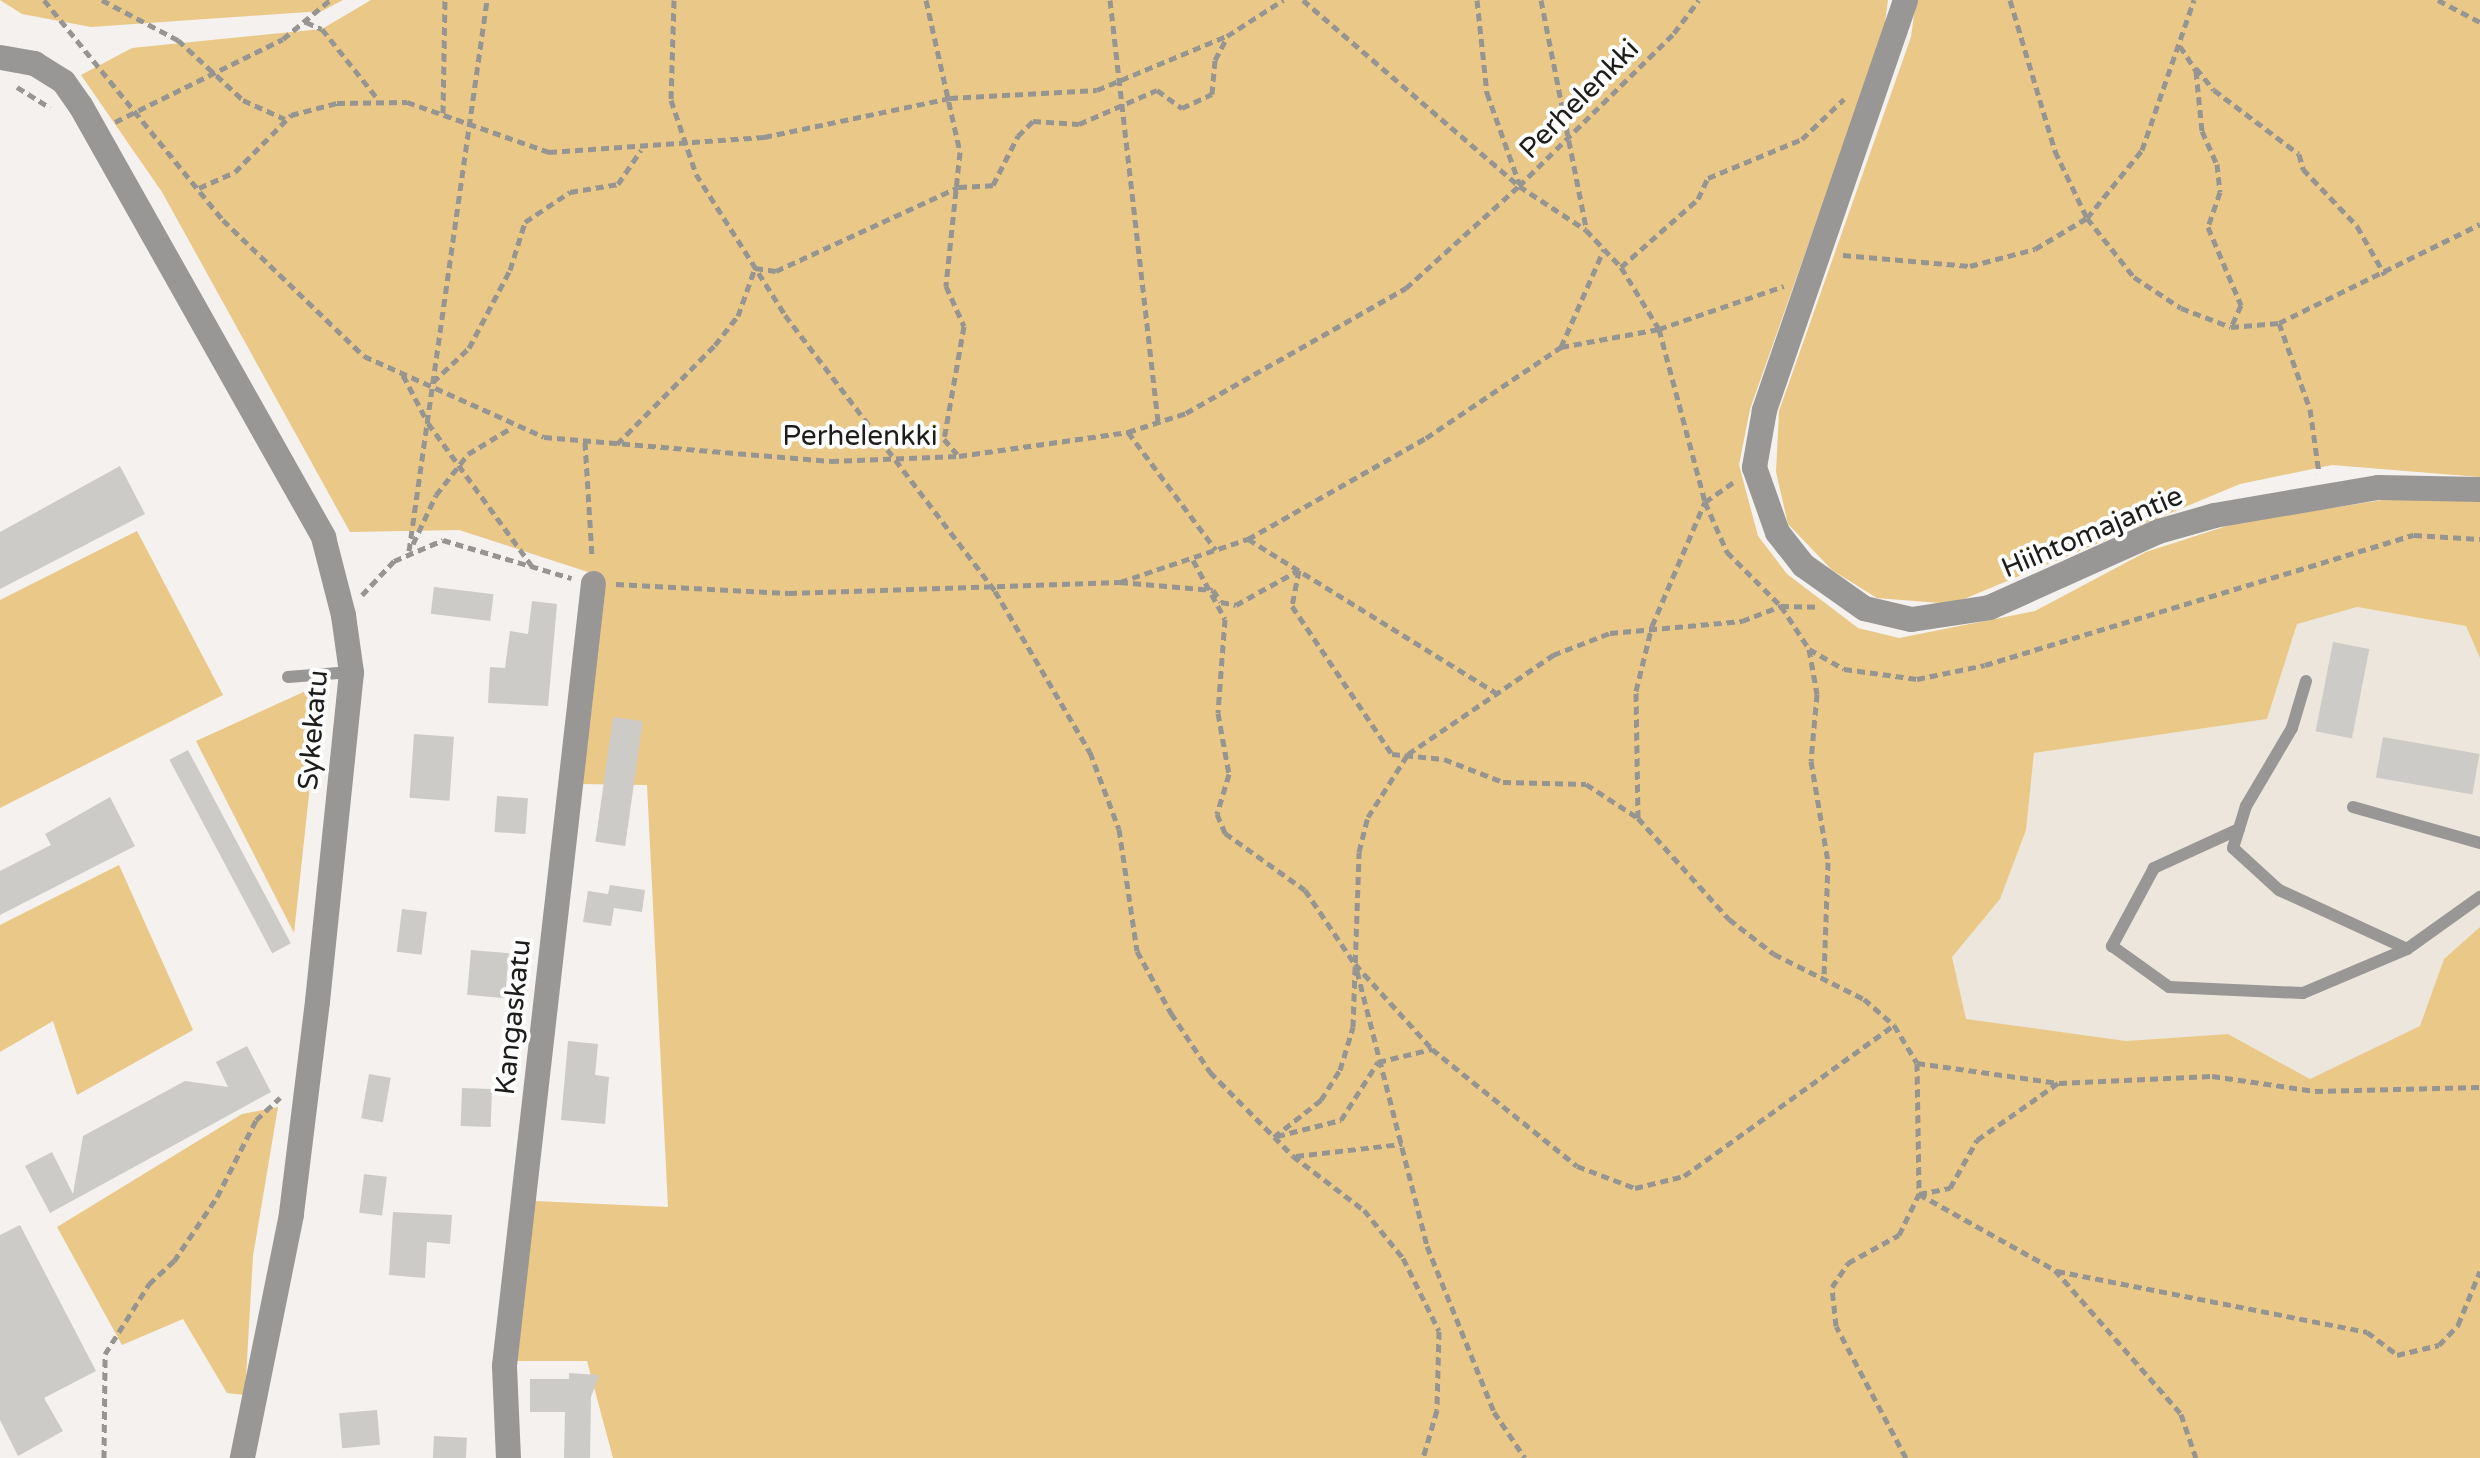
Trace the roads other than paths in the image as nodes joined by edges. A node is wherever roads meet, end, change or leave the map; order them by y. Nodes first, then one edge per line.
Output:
1 (1905, 0) edge
2 (0, 57) edge
3 (2480, 488) edge
4 (593, 582) road end
5 (350, 672) junction
6 (288, 677) dead end
7 (2306, 681) dead end
8 (2353, 807) dead end
9 (2238, 829) junction
10 (2480, 843) edge
11 (2480, 897) edge
12 (2407, 948) junction
13 (242, 1458) edge
14 (508, 1458) edge

1 - 3 street, Hiihtomajantie
2 - 5 street, Sykekatu
4 - 14 street, Kangaskatu
5 - 6 lane
5 - 13 street, Sykekatu
7 - 9 lane
8 - 10 lane
9 - 12 lane
9 - 12 lane
11 - 12 lane

